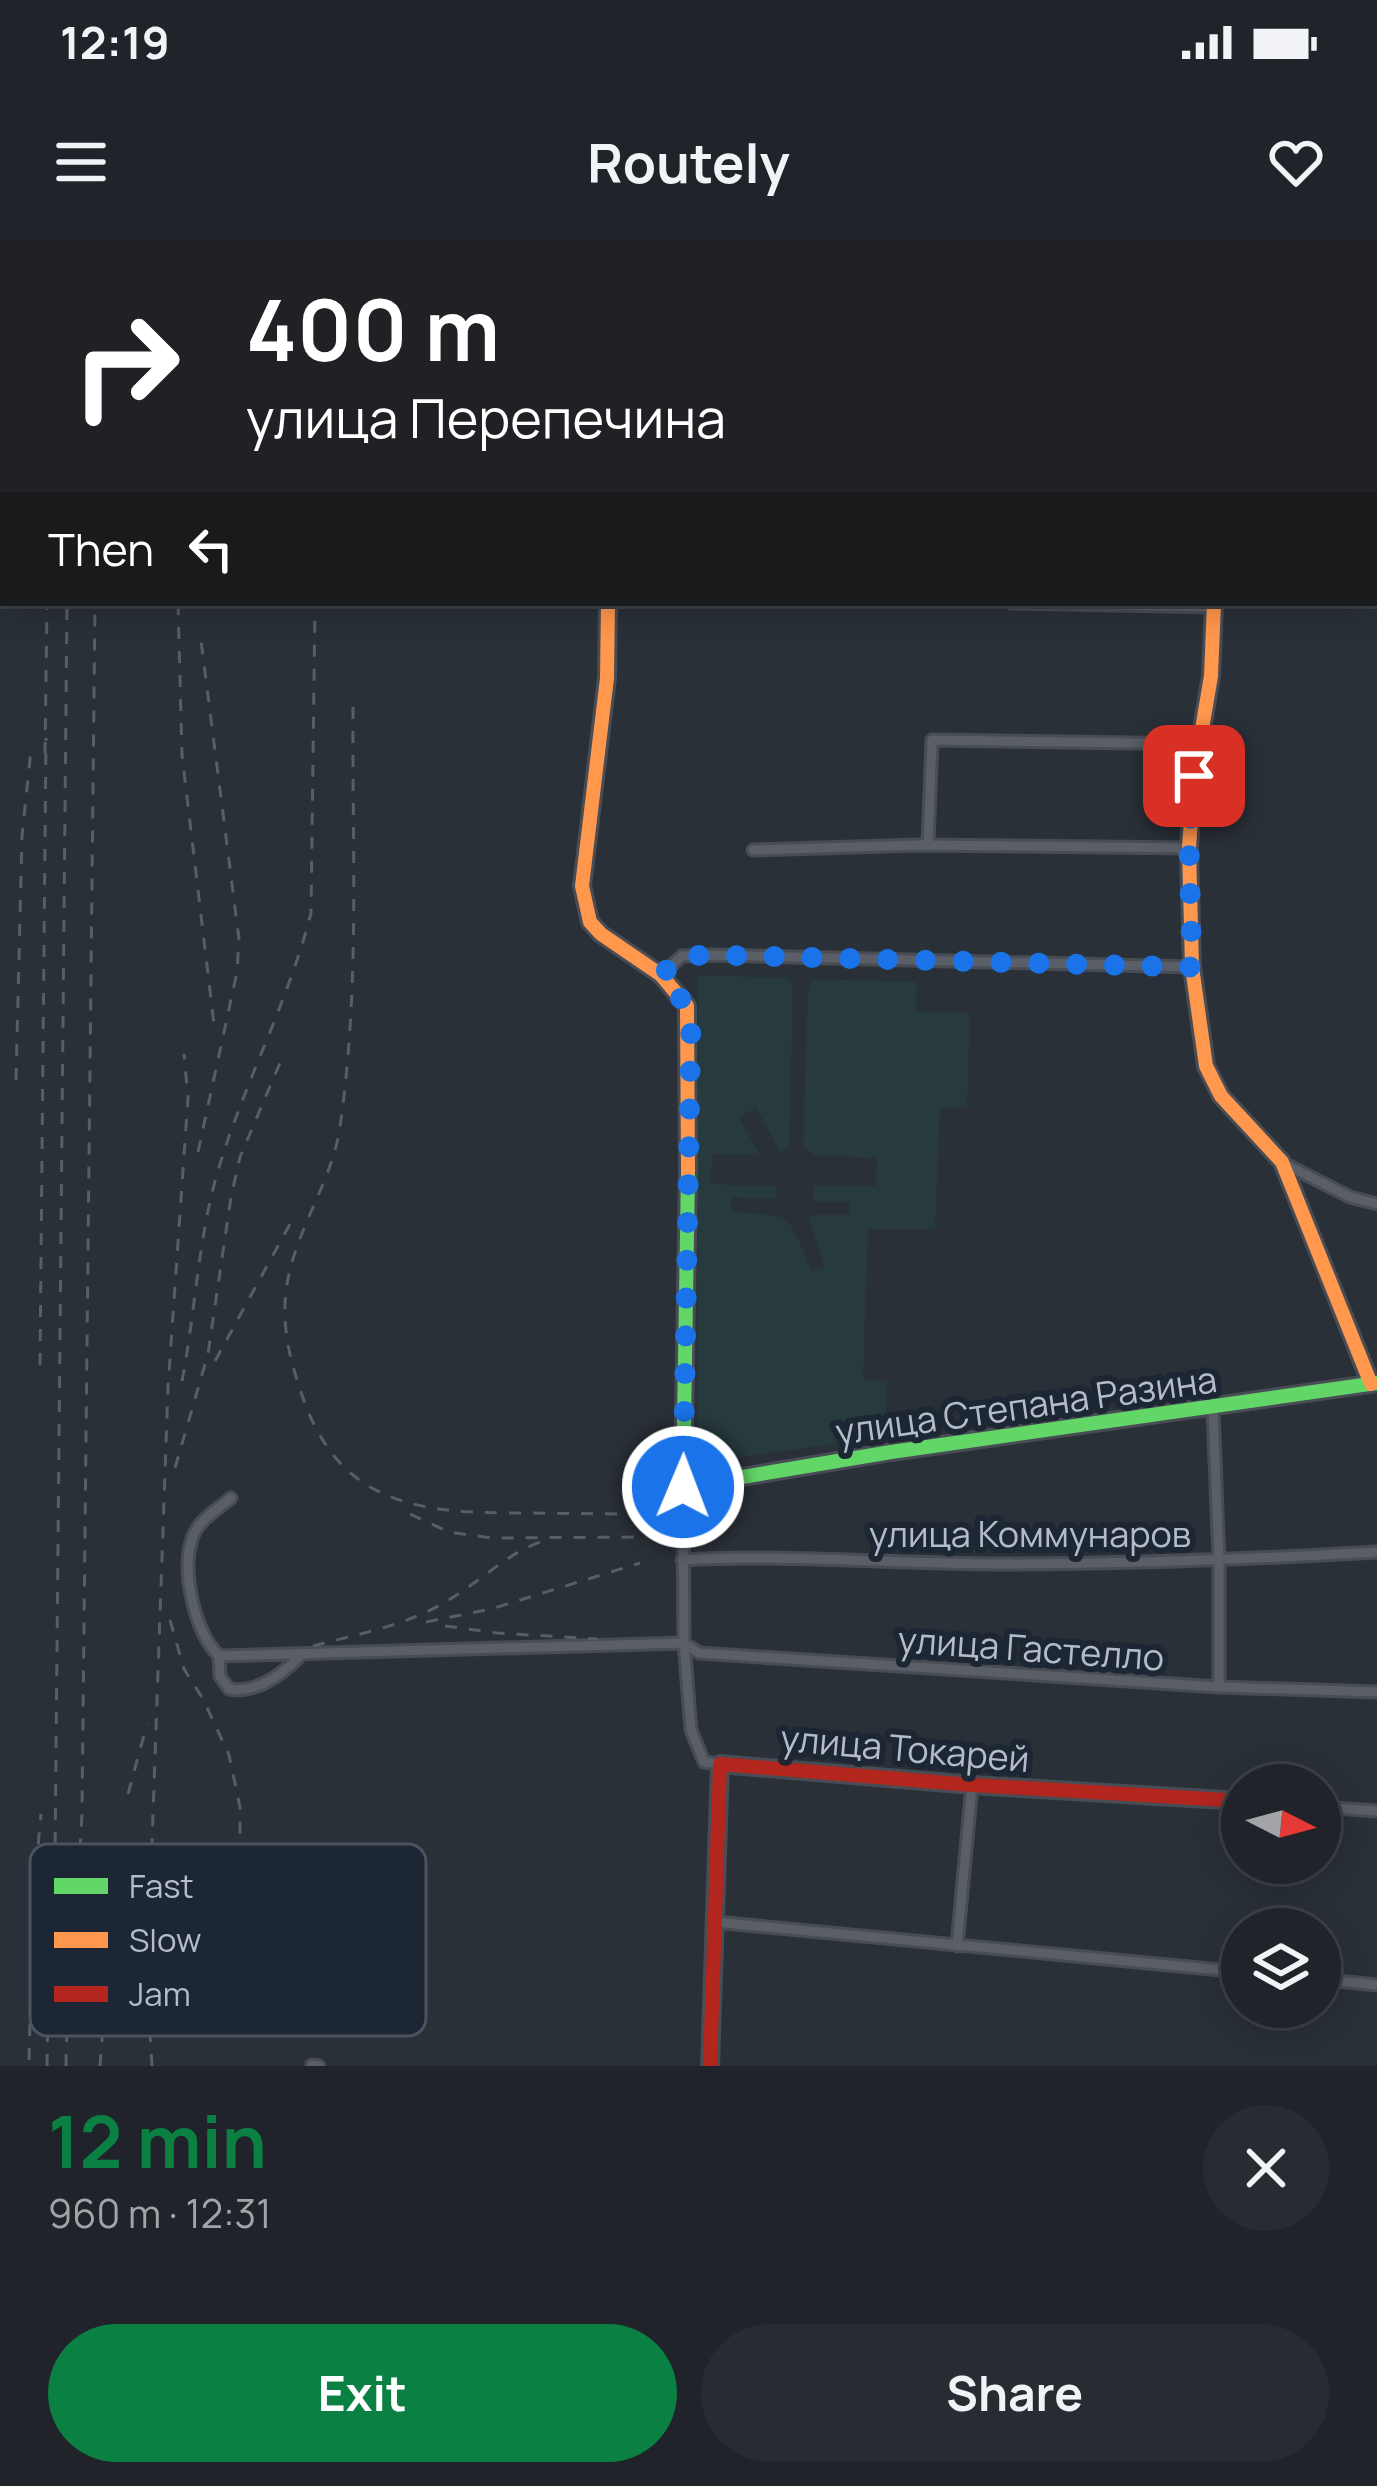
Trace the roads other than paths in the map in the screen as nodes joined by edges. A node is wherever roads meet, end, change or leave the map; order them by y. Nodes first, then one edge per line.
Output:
1 (608, 606) edge
2 (1214, 606) edge
3 (1198, 744) junction
4 (928, 845) junction
5 (1189, 848) junction
6 (753, 850) dead end
7 (1192, 967) junction
8 (661, 975) junction
9 (1282, 1162) junction
10 (1377, 1204) edge
11 (1374, 1384) edge
12 (1213, 1409) junction
13 (683, 1487) junction
14 (231, 1498) dead end
15 (1377, 1552) edge
16 (682, 1560) junction
17 (1219, 1560) junction
18 (684, 1643) junction
19 (303, 1653) junction
20 (219, 1656) junction
21 (1219, 1687) junction
22 (1377, 1693) edge
23 (720, 1764) junction
24 (972, 1785) junction
25 (1221, 1800) edge
26 (1341, 1808) edge
27 (1377, 1810) edge
28 (716, 1922) junction
29 (957, 1946) junction
30 (1221, 1970) edge
31 (1341, 1981) edge
32 (1377, 1985) edge
33 (710, 2066) edge

1 - 8 street
2 - 3 street
3 - 4 street
3 - 5 street
4 - 5 street
4 - 6 street
5 - 7 street
7 - 8 street
7 - 9 street
8 - 13 street
9 - 10 street
9 - 11 street
11 - 12 street, улица Степана Разина
12 - 13 street, улица Степана Разина
12 - 17 street
13 - 16 street
14 - 20 street
15 - 17 street, улица Коммунаров
16 - 17 street, улица Коммунаров
16 - 18 street
17 - 21 street
18 - 19 street, улица Гастелло
18 - 21 street, улица Гастелло
18 - 23 street
19 - 20 street, улица Гастелло
19 - 20 street
21 - 22 street, улица Гастелло
23 - 24 street, улица Токарей
23 - 28 street
24 - 25 street, улица Токарей
24 - 29 street
26 - 27 street
28 - 29 street
28 - 33 street
29 - 30 street
31 - 32 street

